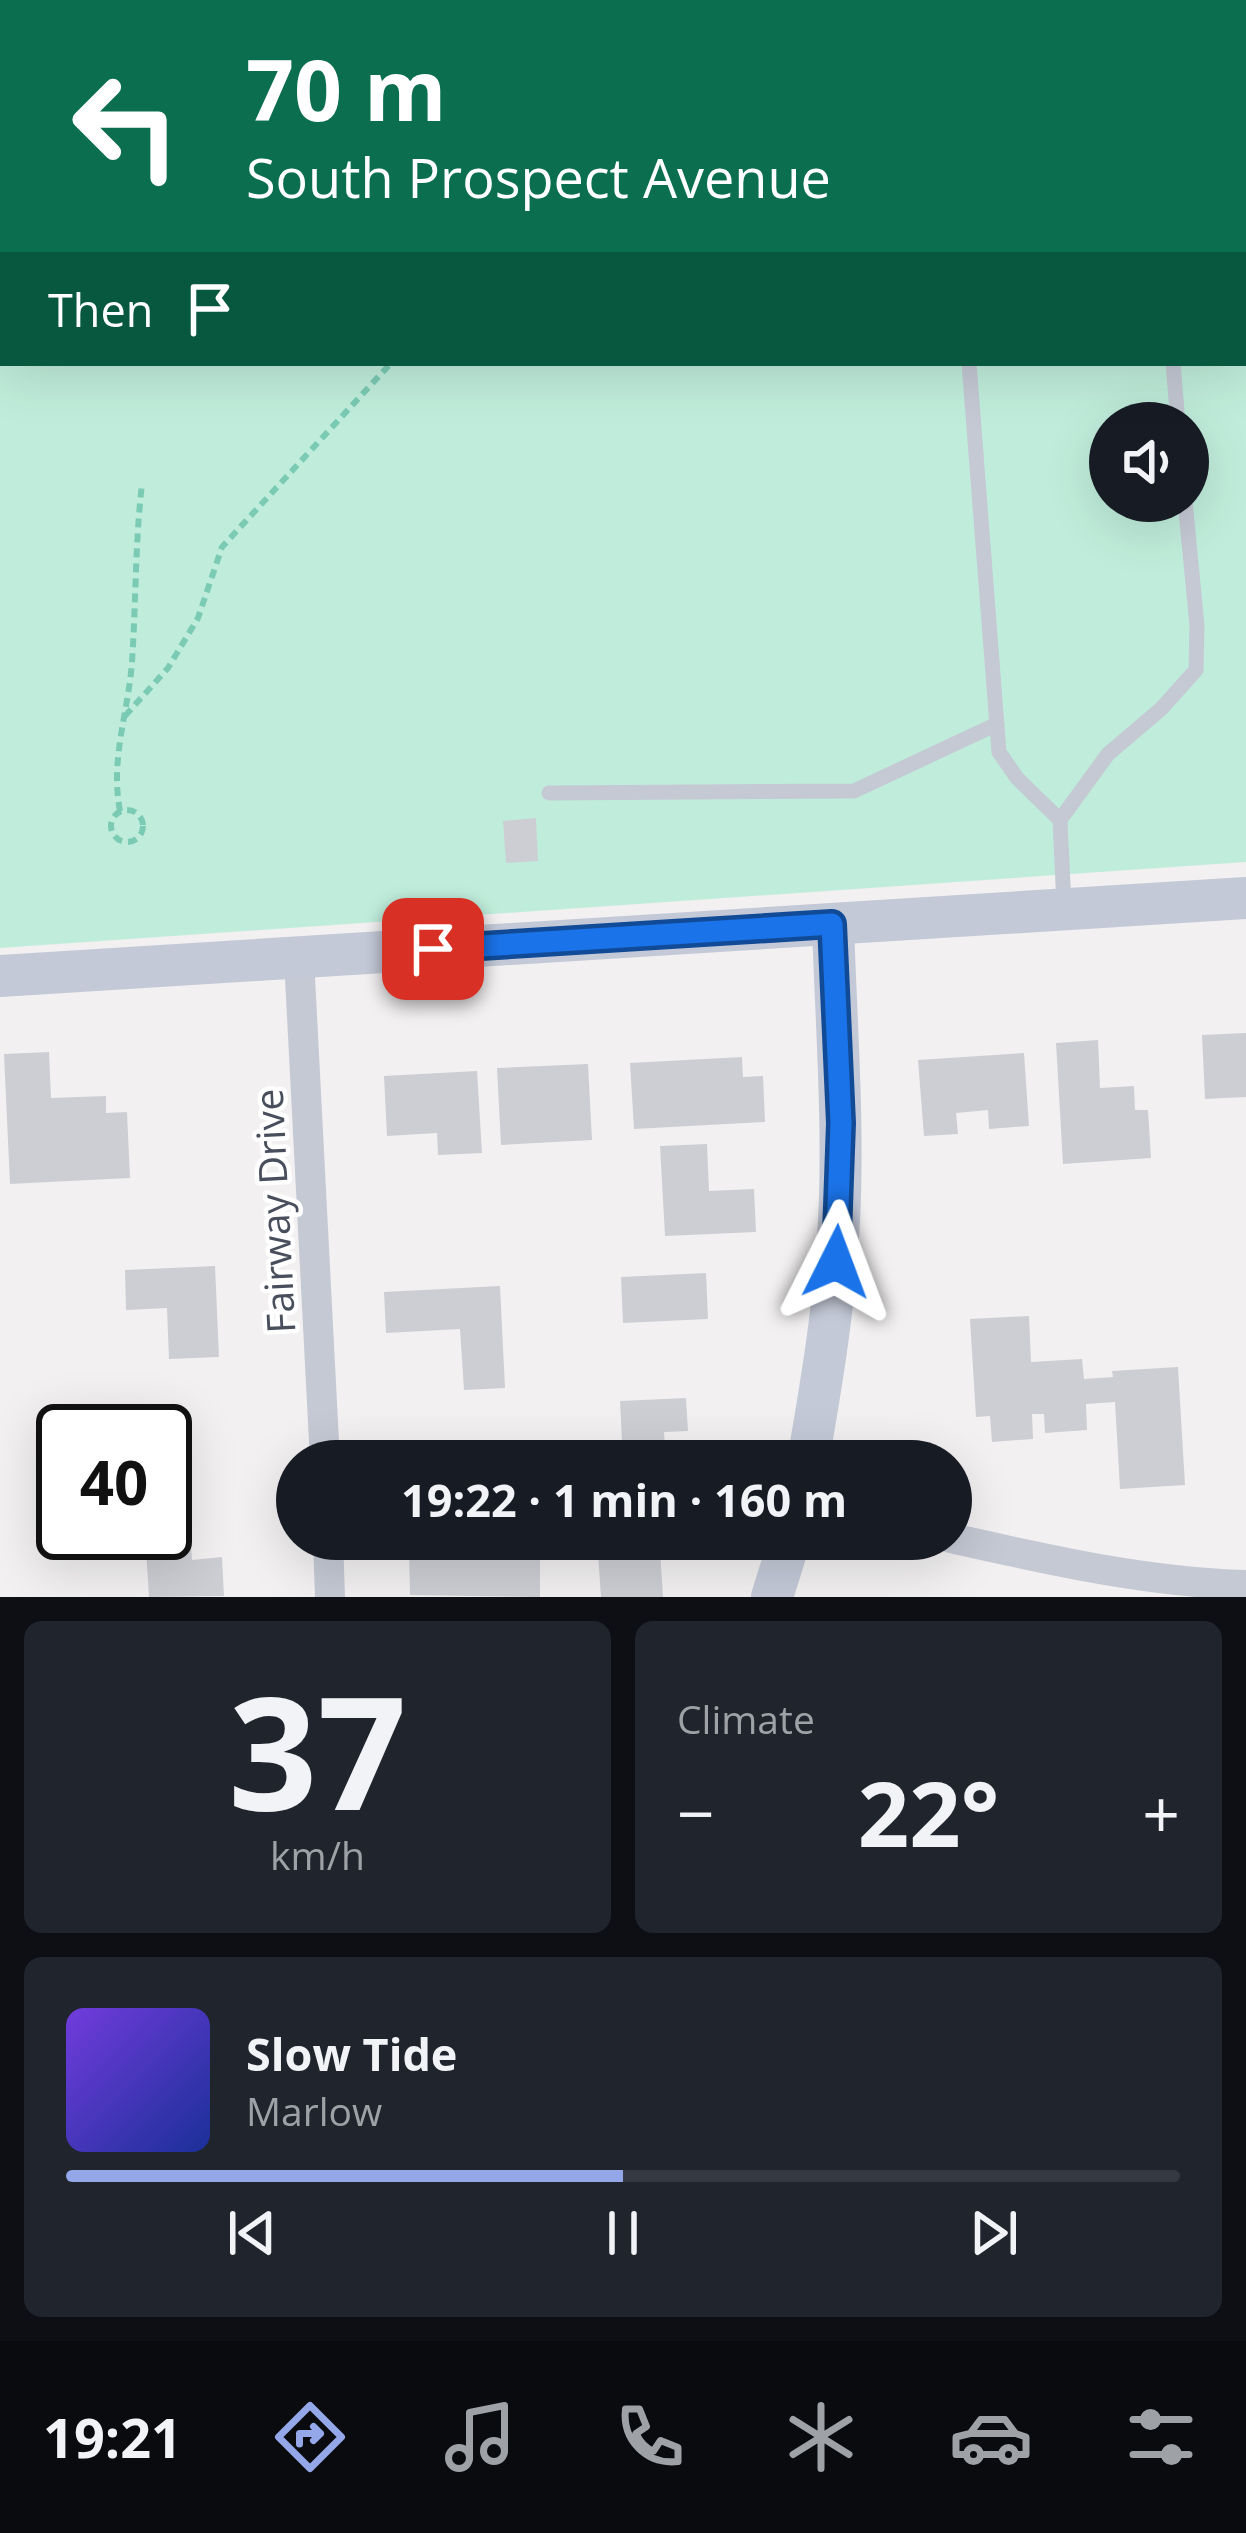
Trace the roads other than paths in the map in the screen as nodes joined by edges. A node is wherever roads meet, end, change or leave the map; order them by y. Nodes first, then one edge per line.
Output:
1 (969, 366) edge
2 (1173, 366) edge
3 (1176, 402) edge
4 (1187, 522) edge
5 (997, 724) junction
6 (549, 793) dead end
7 (1060, 820) junction
8 (1246, 898) edge
9 (1064, 909) junction
10 (832, 924) junction
11 (299, 958) junction
12 (0, 976) edge
13 (324, 1440) edge
14 (811, 1440) edge
15 (972, 1542) edge
16 (329, 1560) edge
17 (783, 1560) edge
18 (1246, 1585) edge
19 (330, 1597) edge
20 (772, 1597) edge

1 - 5 lane
2 - 3 lane
4 - 7 lane
5 - 6 lane
5 - 7 lane
7 - 9 lane
8 - 9 main road
9 - 10 main road
10 - 11 main road
10 - 14 main road
11 - 12 main road
11 - 13 street, Fairway Drive
15 - 18 street
16 - 19 street
17 - 20 main road

